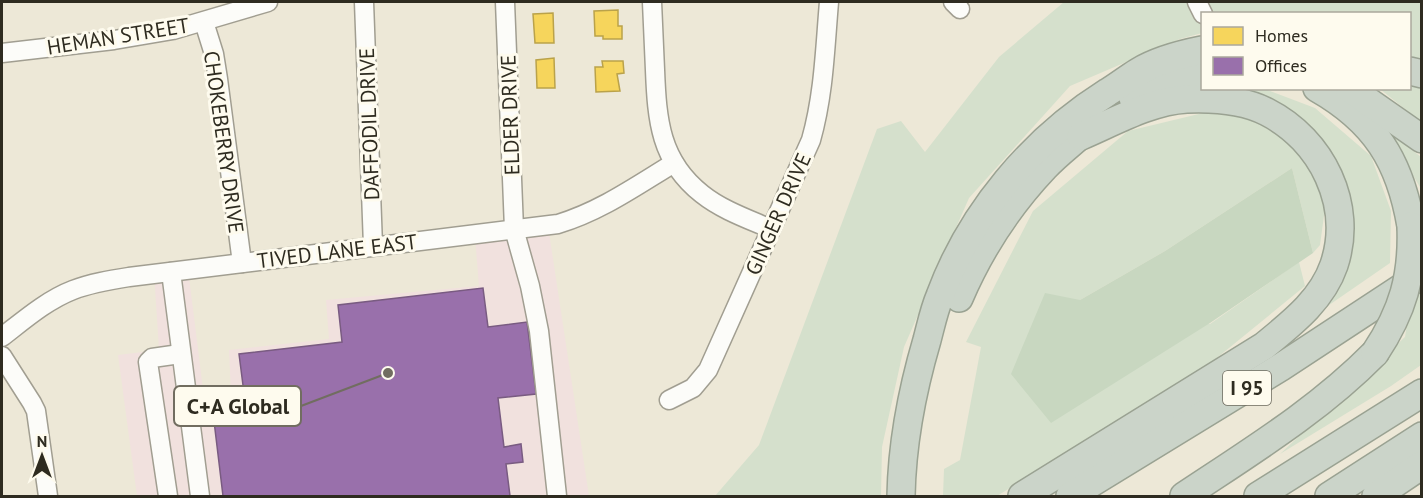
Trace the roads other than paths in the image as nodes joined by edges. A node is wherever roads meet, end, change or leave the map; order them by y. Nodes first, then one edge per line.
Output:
1 (268, 2) edge
2 (364, 2) edge
3 (505, 2) edge
4 (652, 2) edge
5 (829, 2) edge
6 (204, 22) junction
7 (1201, 51) edge
8 (2, 53) edge
9 (1201, 59) edge
10 (1201, 74) edge
11 (1125, 82) junction
12 (1320, 90) edge
13 (1352, 90) edge
14 (1080, 136) junction
15 (1422, 139) edge
16 (674, 163) junction
17 (514, 229) junction
18 (771, 230) junction
19 (373, 246) junction
20 (242, 263) junction
21 (171, 272) junction
22 (1422, 274) edge
23 (2, 338) edge
24 (180, 354) junction
25 (2, 356) edge
26 (1422, 393) edge
27 (669, 400) dead end
28 (1422, 436) edge
29 (1422, 465) edge
30 (48, 496) edge
31 (168, 496) edge
32 (200, 496) edge
33 (557, 496) edge
34 (900, 496) edge
35 (916, 496) edge
36 (1022, 496) edge
37 (1070, 496) edge
38 (1184, 496) edge
39 (1258, 496) edge
40 (1329, 496) edge
41 (1376, 496) edge

1 - 6 street, HEMAN STREET
2 - 19 street, DAFFODIL DRIVE
3 - 17 street, ELDER DRIVE
4 - 16 street
5 - 18 street, GINGER DRIVE
6 - 8 street, HEMAN STREET
6 - 20 street, CHOKEBERRY DRIVE
7 - 11 highway
9 - 11 highway
10 - 14 highway
11 - 34 highway
12 - 38 highway, bridge
13 - 15 highway
14 - 35 highway
14 - 36 highway
16 - 17 street, TIVED LANE EAST
16 - 18 street
17 - 19 street, TIVED LANE EAST
17 - 33 street, ELDER DRIVE
18 - 27 street, GINGER DRIVE
19 - 20 street, TIVED LANE EAST
20 - 21 street, TIVED LANE EAST
21 - 23 street, TIVED LANE EAST
21 - 24 street
22 - 37 highway, I 95
24 - 31 street
24 - 32 street
25 - 30 street
26 - 39 highway
28 - 40 highway
29 - 41 highway

